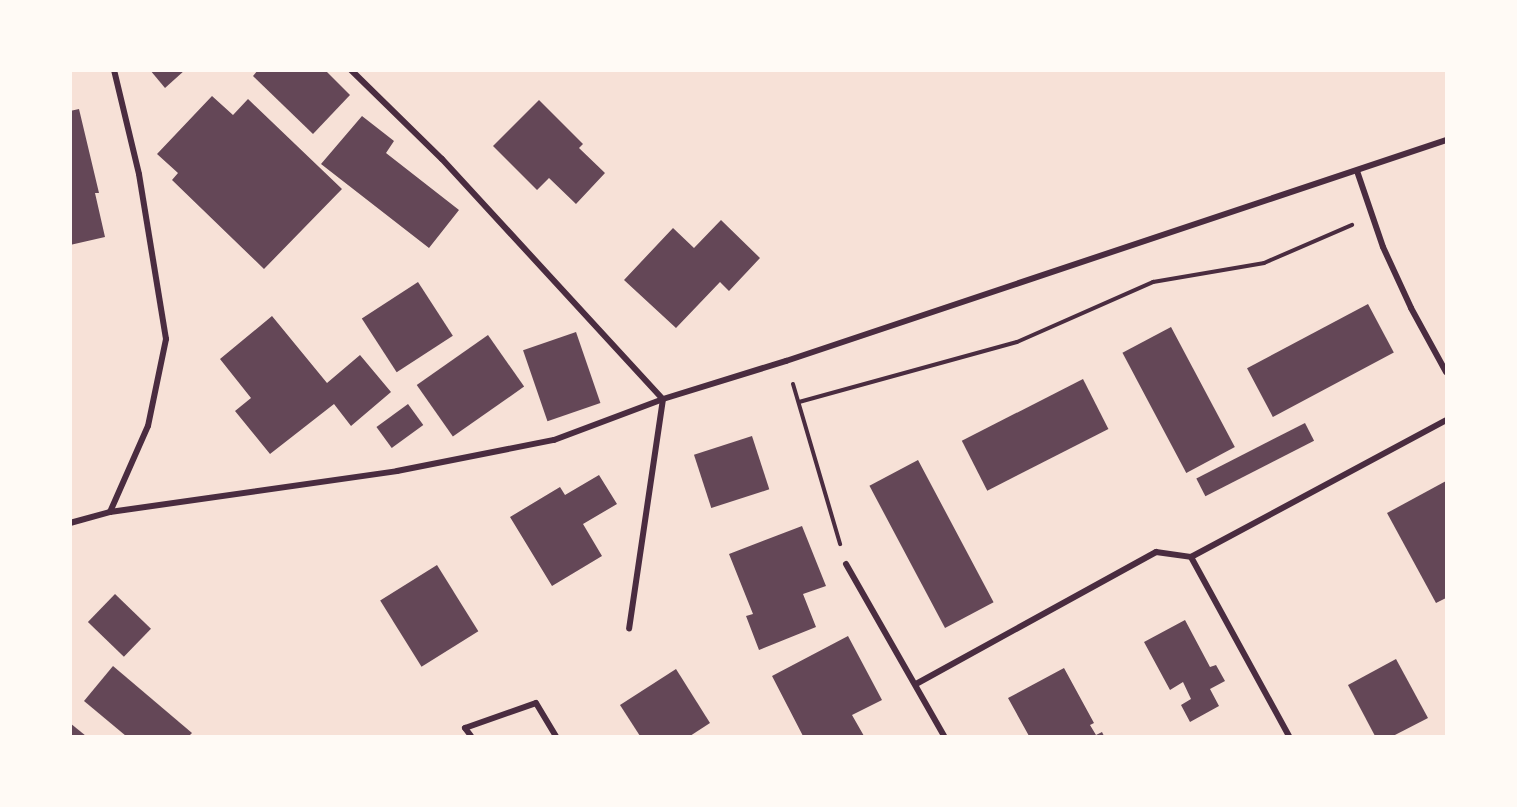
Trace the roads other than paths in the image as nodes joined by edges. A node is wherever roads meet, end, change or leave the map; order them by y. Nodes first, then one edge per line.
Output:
1 (114, 70) edge
2 (351, 70) edge
3 (1446, 140) edge
4 (1356, 171) junction
5 (1446, 372) edge
6 (663, 399) junction
7 (1446, 420) edge
8 (110, 512) junction
9 (70, 523) edge
10 (1191, 557) junction
11 (846, 564) road end
12 (629, 628) dead end
13 (916, 684) junction
14 (471, 736) edge
15 (556, 736) edge
16 (944, 736) edge
17 (1289, 736) edge

1 - 8 street
2 - 6 street
3 - 4 street
4 - 5 street
4 - 6 street
6 - 8 street
6 - 12 street
7 - 10 street
8 - 9 street
10 - 13 street
10 - 17 street
11 - 13 street
13 - 16 street
14 - 15 street

